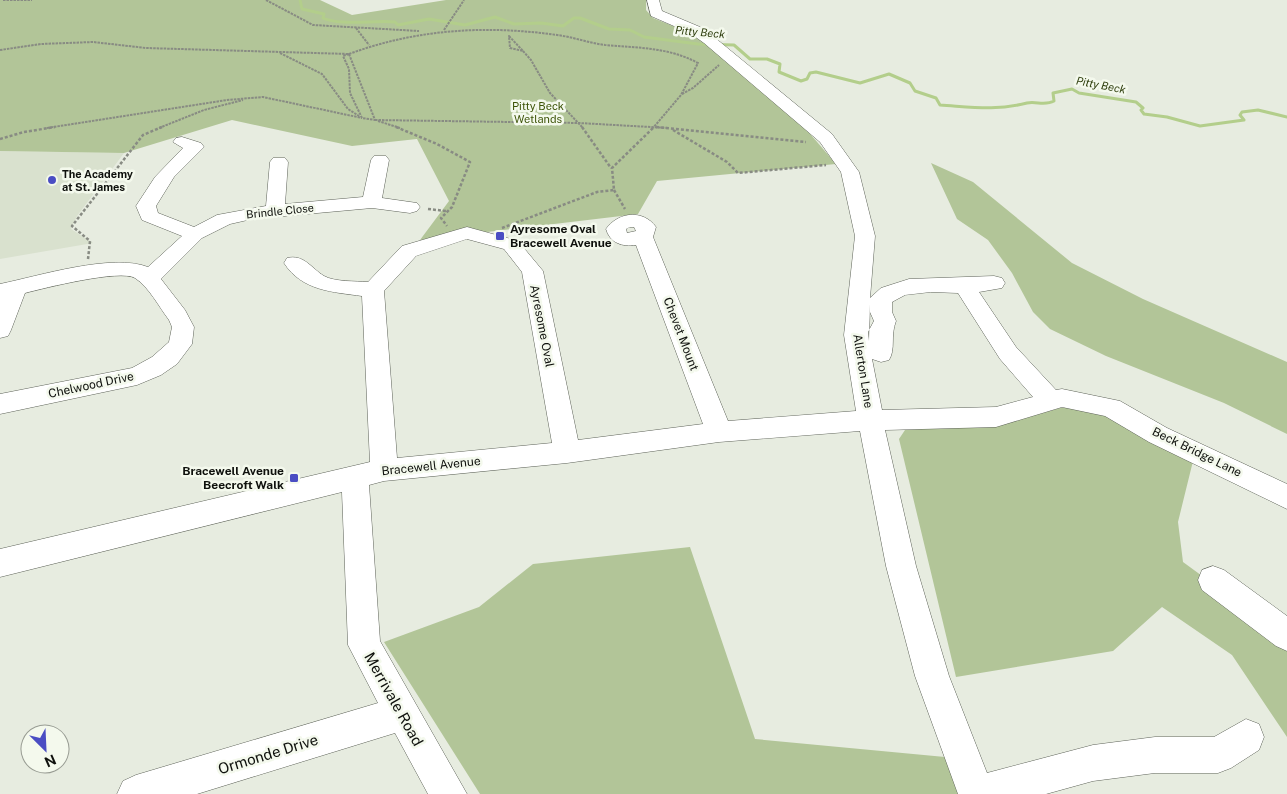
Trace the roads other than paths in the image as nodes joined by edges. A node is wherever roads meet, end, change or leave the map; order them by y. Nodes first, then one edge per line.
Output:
1 (653, 0) edge
2 (182, 142) dead end
3 (380, 160) dead end
4 (280, 162) dead end
5 (372, 202) junction
6 (410, 207) dead end
7 (275, 211) junction
8 (637, 229) road end
9 (195, 234) junction
10 (294, 263) dead end
11 (150, 278) junction
12 (994, 283) dead end
13 (964, 286) junction
14 (8, 289) edge
15 (373, 290) junction
16 (0, 330) edge
17 (881, 354) dead end
18 (1050, 400) junction
19 (0, 404) edge
20 (871, 420) junction
21 (719, 432) junction
22 (567, 452) junction
23 (370, 473) junction
24 (1287, 497) edge
25 (0, 563) edge
26 (1213, 580) dead end
27 (1287, 635) edge
28 (401, 714) junction
29 (1246, 737) dead end
30 (136, 794) edge
31 (448, 794) edge
32 (978, 794) edge

1 - 20 street, Allerton Lane
2 - 9 street
3 - 5 street
4 - 7 street
5 - 6 street, Brindle Close
5 - 7 street, Brindle Close
7 - 9 street, Brindle Close
8 - 21 street, Chevet Mount
9 - 11 street, Brindle Close
10 - 15 street
11 - 14 street
11 - 19 street, Chelwood Drive
12 - 13 street
13 - 17 street
13 - 18 street
14 - 16 street
15 - 22 street, Ayresome Oval
15 - 23 street
18 - 20 street, Beck Bridge Lane
18 - 24 street, Beck Bridge Lane
20 - 21 street, Bracewell Avenue
20 - 32 street, Allerton Lane
21 - 22 street, Bracewell Avenue
22 - 23 street, Bracewell Avenue
23 - 25 street, Bracewell Avenue
23 - 28 street, Merrivale Road
26 - 27 street
28 - 30 street, Ormonde Drive
28 - 31 street, Merrivale Road
29 - 32 street

